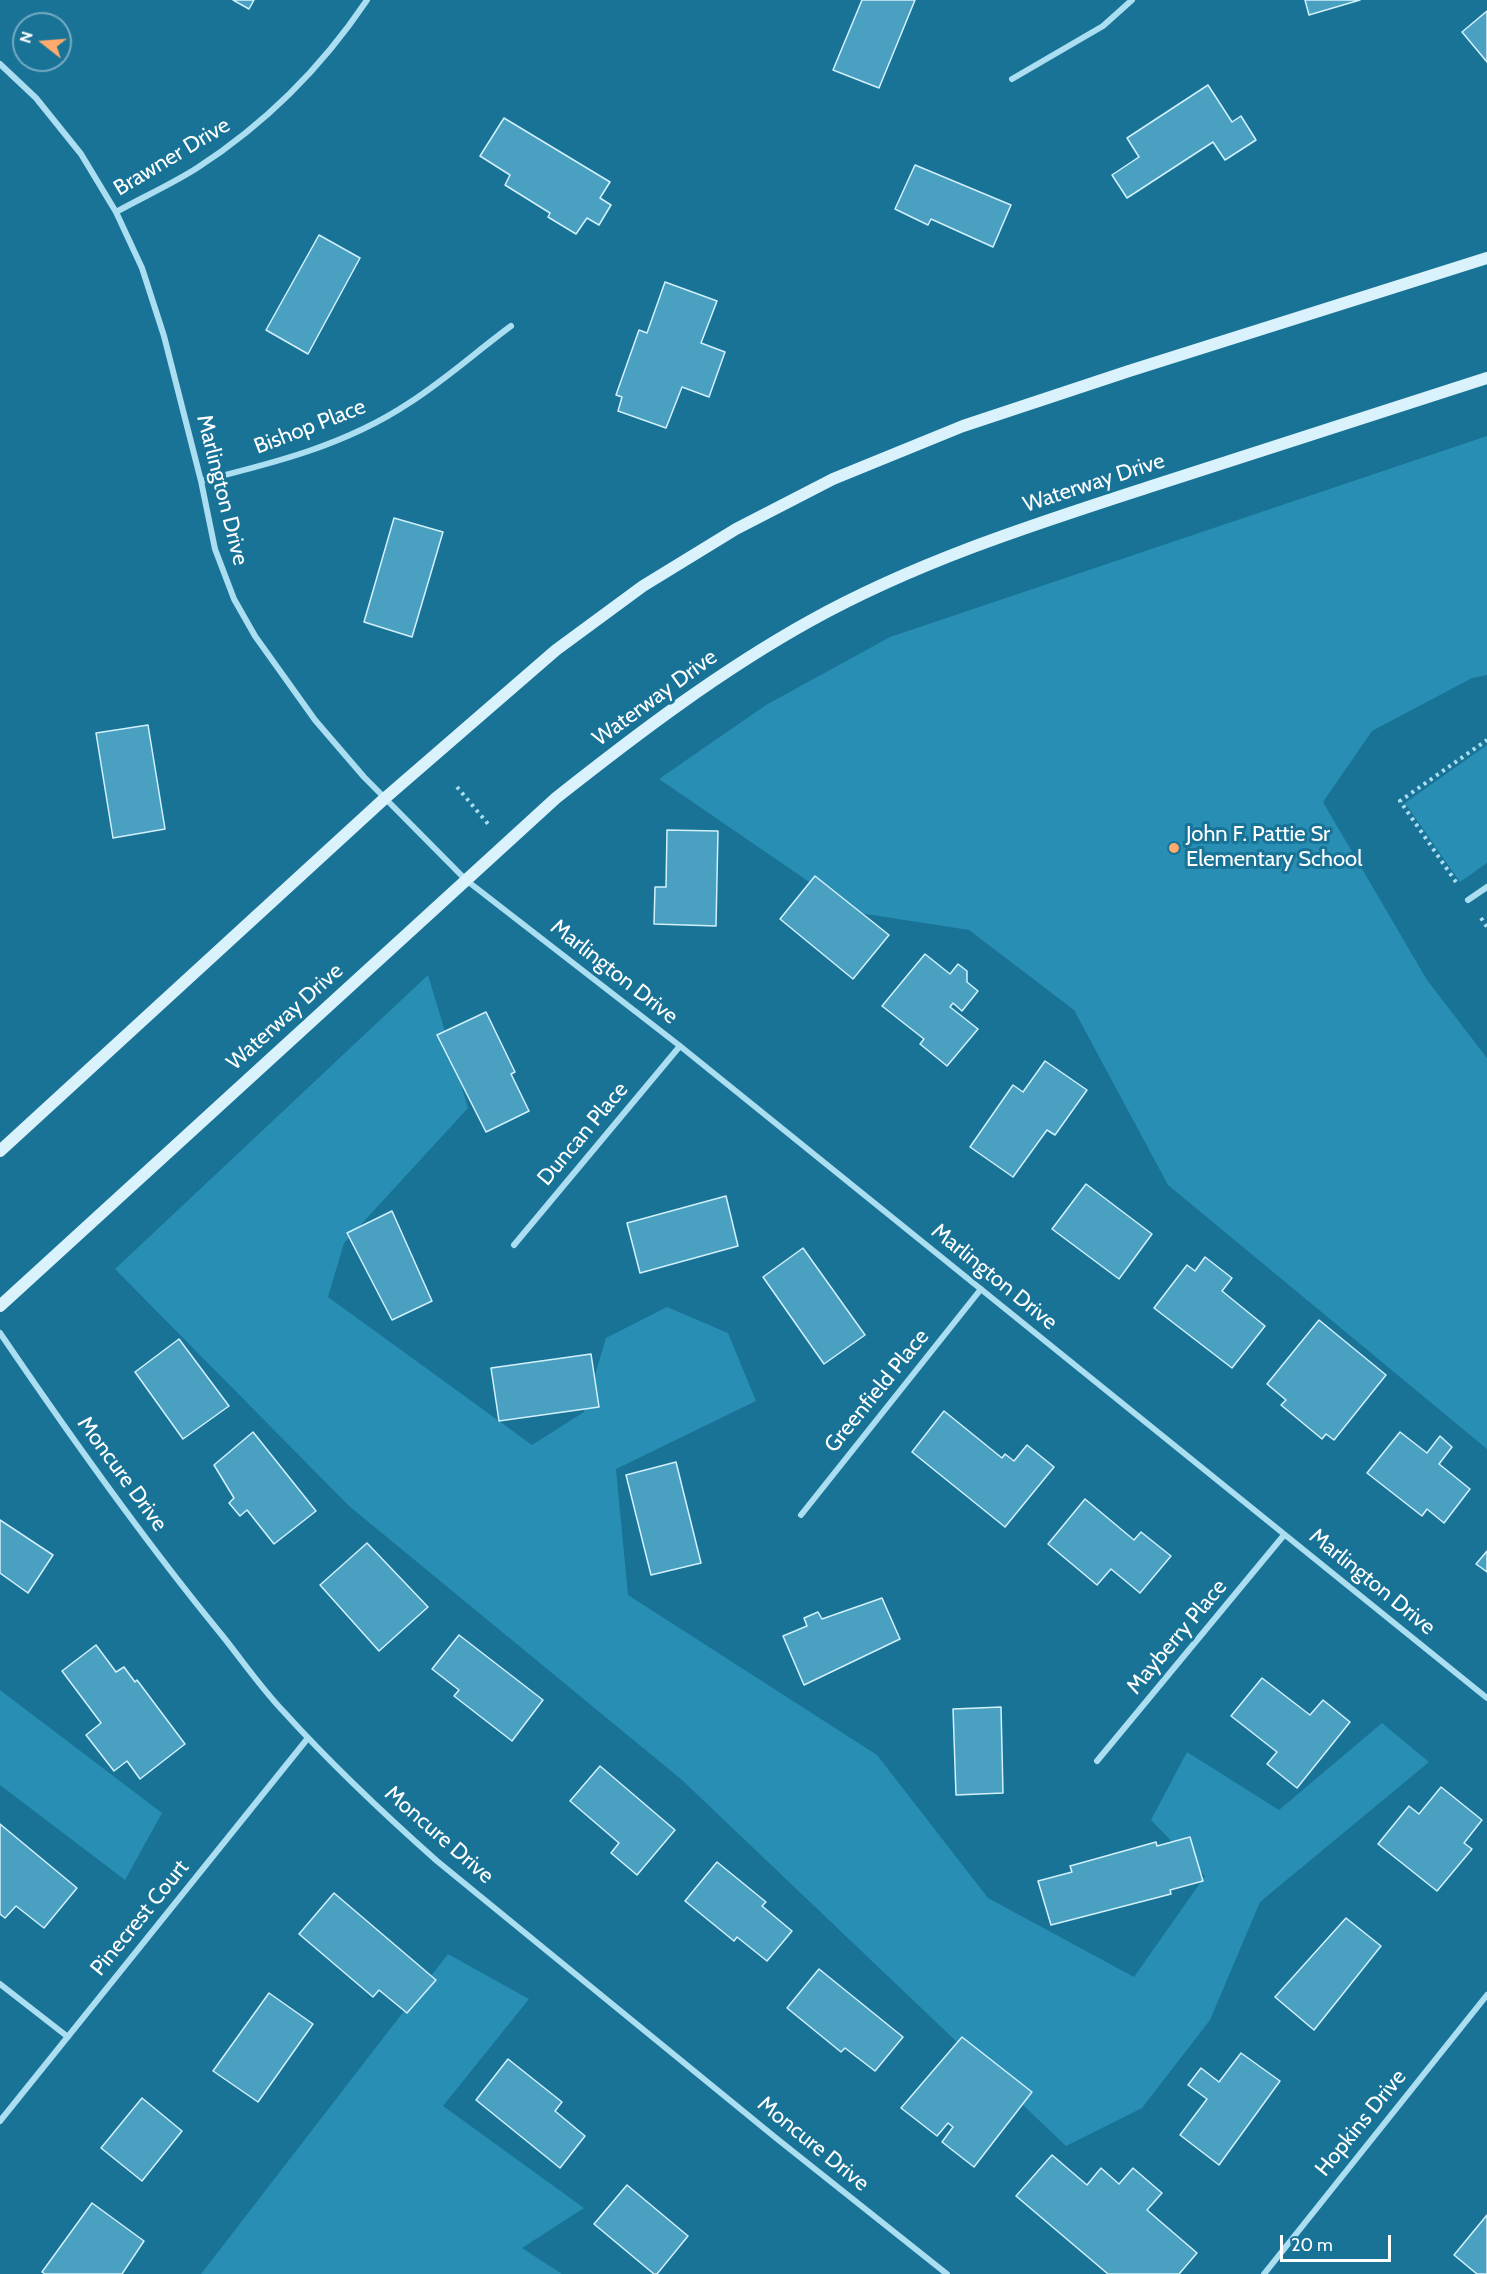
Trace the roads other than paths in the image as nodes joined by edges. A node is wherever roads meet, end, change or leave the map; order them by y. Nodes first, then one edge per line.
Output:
1 (367, 0) edge
2 (1132, 0) edge
3 (0, 64) edge
4 (1012, 79) dead end
5 (116, 212) junction
6 (1487, 258) edge
7 (511, 326) dead end
8 (1487, 378) edge
9 (201, 481) junction
10 (384, 799) junction
11 (466, 880) junction
12 (1487, 887) edge
13 (1468, 900) road end
14 (680, 1046) junction
15 (0, 1151) edge
16 (514, 1245) dead end
17 (981, 1289) junction
18 (0, 1306) edge
19 (0, 1333) edge
20 (801, 1515) dead end
21 (1284, 1535) junction
22 (1487, 1698) edge
23 (308, 1738) junction
24 (1097, 1761) dead end
25 (0, 1984) edge
26 (1487, 1995) edge
27 (68, 2037) junction
28 (0, 2121) edge
29 (947, 2274) edge
30 (1264, 2274) edge

1 - 5 street, Brawner Drive
2 - 4 street
3 - 5 street, Marlington Drive
5 - 9 street, Marlington Drive
6 - 10 street
7 - 9 street, Bishop Place
8 - 11 street, Waterway Drive
9 - 10 street, Marlington Drive
10 - 11 street, Marlington Drive
10 - 15 street
11 - 14 street, Marlington Drive
11 - 18 street, Waterway Drive
12 - 13 street
14 - 16 street, Duncan Place
14 - 17 street, Marlington Drive
17 - 20 street, Greenfield Place
17 - 21 street, Marlington Drive
19 - 23 street, Moncure Drive
21 - 22 street, Marlington Drive
21 - 24 street, Mayberry Place
23 - 27 street, Pinecrest Court
23 - 29 street, Moncure Drive
25 - 27 street
26 - 30 street, Hopkins Drive
27 - 28 street, Pinecrest Court

